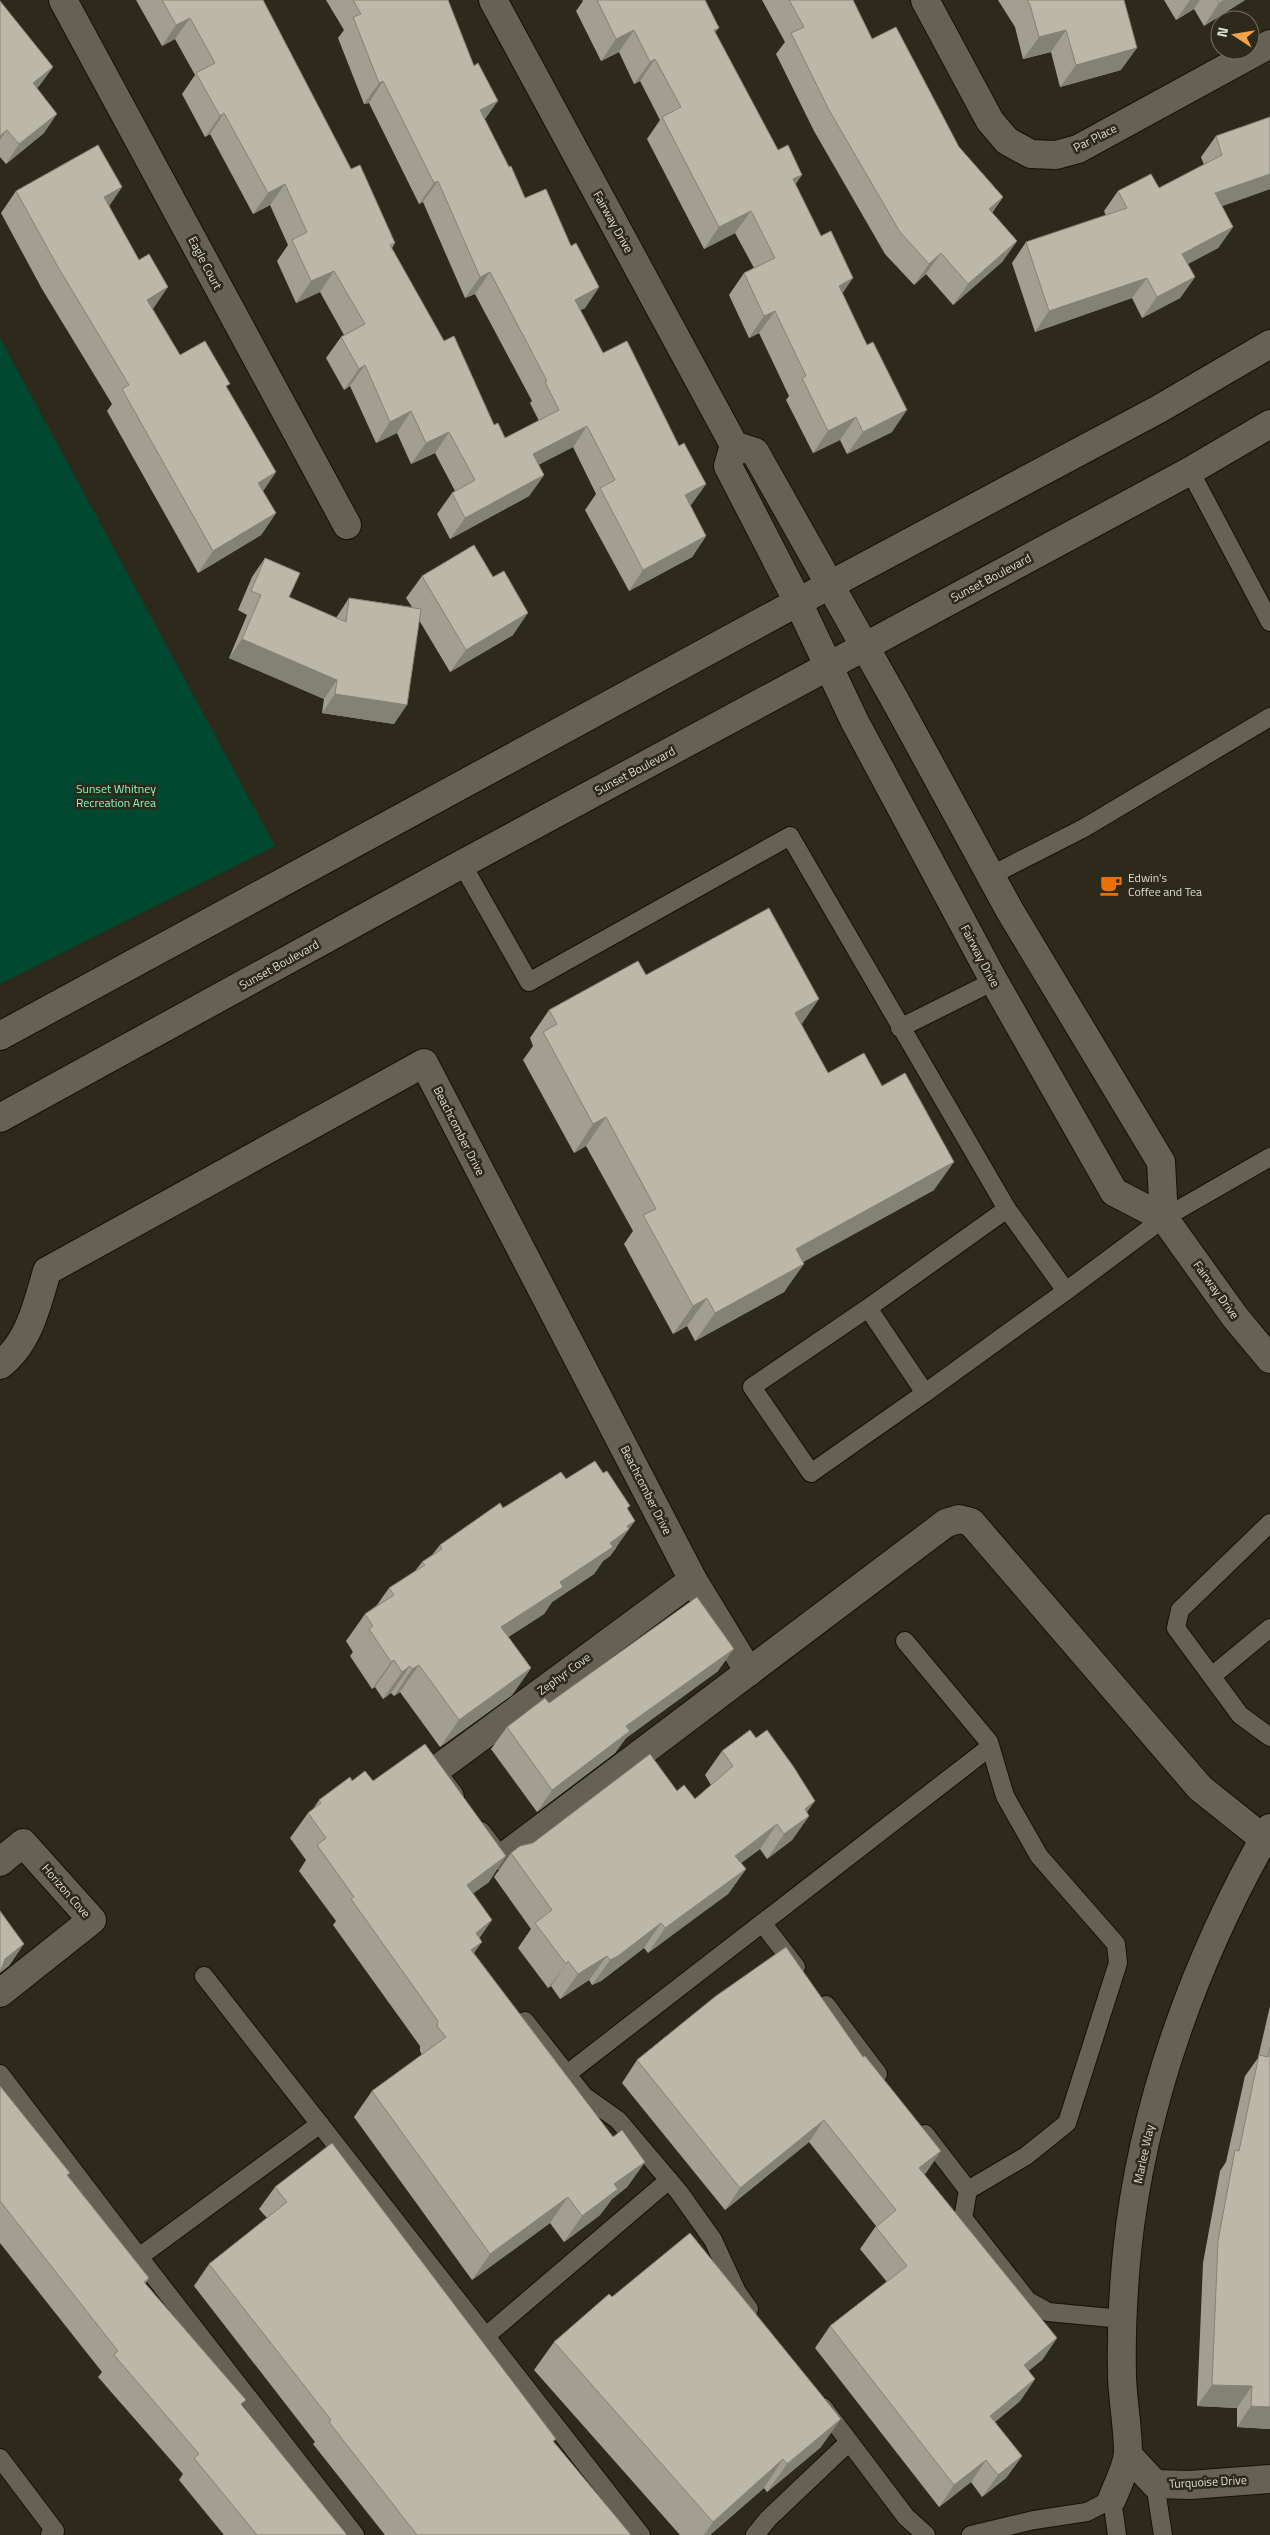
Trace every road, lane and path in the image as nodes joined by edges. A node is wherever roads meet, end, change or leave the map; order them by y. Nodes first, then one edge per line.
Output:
1 (62, 0) edge
2 (493, 0) edge
3 (925, 0) edge
4 (1270, 44) edge
5 (1270, 344) edge
6 (1270, 424) edge
7 (734, 445) junction
8 (1190, 471) junction
9 (347, 525) dead end
10 (830, 585) junction
11 (798, 602) junction
12 (1270, 622) edge
13 (864, 646) junction
14 (828, 666) junction
15 (1270, 717) edge
16 (462, 864) junction
17 (990, 876) junction
18 (994, 981) junction
19 (900, 1028) junction
20 (0, 1036) edge
21 (0, 1118) edge
22 (1270, 1157) edge
23 (1006, 1209) junction
24 (1164, 1218) junction
25 (1066, 1292) junction
26 (868, 1308) junction
27 (1270, 1359) edge
28 (0, 1365) edge
29 (925, 1393) junction
30 (1266, 1534) edge
31 (693, 1580) junction
32 (1270, 1628) edge
33 (905, 1641) dead end
34 (749, 1672) junction
35 (1212, 1676) junction
36 (1270, 1737) edge
37 (990, 1747) junction
38 (1267, 1834) edge
39 (0, 1862) edge
40 (762, 1924) junction
41 (204, 1976) dead end
42 (805, 1978) edge
43 (0, 1993) edge
44 (817, 1994) edge
45 (515, 2008) edge
46 (0, 2074) edge
47 (567, 2074) junction
48 (890, 2088) edge
49 (914, 2120) edge
50 (320, 2124) junction
51 (669, 2180) junction
52 (968, 2190) junction
53 (139, 2257) junction
54 (1122, 2319) junction
55 (760, 2324) edge
56 (486, 2336) junction
57 (814, 2395) edge
58 (849, 2442) junction
59 (1128, 2455) junction
60 (0, 2458) edge
61 (1270, 2479) edge
62 (1155, 2484) junction
63 (1112, 2499) junction
64 (54, 2534) edge
65 (356, 2535) edge
66 (641, 2535) edge
67 (754, 2535) edge
68 (926, 2535) edge
69 (970, 2535) edge
70 (1117, 2535) edge
71 (1163, 2535) edge

1 - 9 street, Eagle Court
2 - 7 street, Fairway Drive
3 - 4 street, Par Place
5 - 10 street
6 - 8 street, Sunset Boulevard
7 - 10 street
7 - 11 street
8 - 12 lane
8 - 13 street, Sunset Boulevard
10 - 11 street
10 - 13 street
11 - 14 street, Fairway Drive
11 - 20 street
13 - 14 street, Sunset Boulevard
13 - 17 street
14 - 16 street, Sunset Boulevard
14 - 18 street, Fairway Drive
15 - 17 lane
16 - 19 lane
16 - 21 street, Sunset Boulevard
17 - 24 street
18 - 19 lane
18 - 24 street, Fairway Drive
19 - 23 lane
22 - 24 lane
23 - 25 lane
23 - 26 lane
24 - 25 lane
24 - 27 street, Fairway Drive
25 - 29 lane
26 - 29 lane
26 - 29 lane
28 - 31 street, Beachcomber Drive
30 - 35 lane
31 - 34 street, Beachcomber Drive
31 - 34 street, Zephyr Cove
32 - 35 lane
33 - 37 lane
34 - 38 street
35 - 36 lane
37 - 40 lane
37 - 52 lane
38 - 54 street, Marlee Way
39 - 43 street, Horizon Cove
40 - 42 lane
40 - 47 lane
41 - 50 lane
44 - 48 lane
45 - 47 lane
46 - 53 lane
47 - 51 lane
49 - 52 lane
50 - 53 lane
50 - 56 lane
51 - 55 lane
51 - 56 lane
52 - 54 lane
53 - 65 lane
54 - 59 street, Marlee Way
56 - 66 lane
57 - 58 lane
58 - 67 lane
58 - 68 lane
59 - 62 street, Turquoise Drive
59 - 63 street, Marlee Way
60 - 64 lane
61 - 62 street, Turquoise Drive
62 - 71 lane
63 - 69 lane
63 - 70 lane

